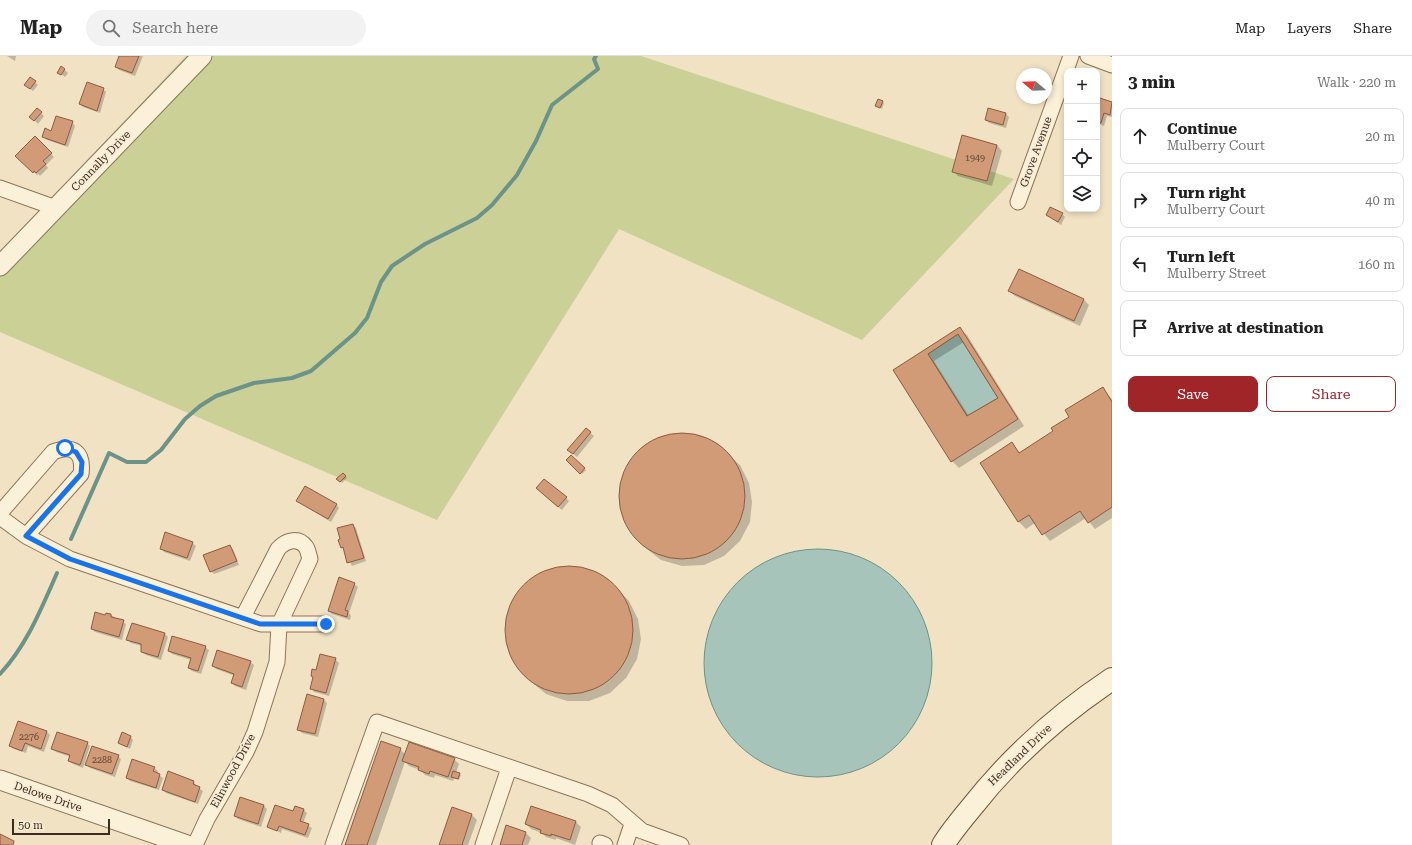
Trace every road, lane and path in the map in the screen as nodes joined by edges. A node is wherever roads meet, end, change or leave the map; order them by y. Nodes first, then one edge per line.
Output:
1 (202, 56) edge
2 (1070, 56) edge
3 (1088, 56) edge
4 (1112, 65) edge
5 (0, 188) edge
6 (1018, 202) dead end
7 (56, 208) junction
8 (0, 266) edge
9 (0, 513) edge
10 (0, 517) edge
11 (26, 536) junction
12 (243, 617) junction
13 (326, 624) dead end
14 (279, 625) junction
15 (1112, 679) edge
16 (509, 768) junction
17 (0, 780) edge
18 (642, 831) junction
19 (187, 845) edge
20 (195, 845) edge
21 (333, 845) edge
22 (483, 845) edge
23 (625, 845) edge
24 (681, 845) edge
25 (943, 845) edge

1 - 7 street, Connally Drive
2 - 6 street, Grove Avenue
3 - 4 street
5 - 7 street
7 - 8 street, Connally Drive
9 - 11 street
10 - 11 street
11 - 12 street
12 - 14 street
12 - 14 street
13 - 14 street
14 - 20 street, Elinwood Drive
15 - 25 main road, Headland Drive
16 - 18 street
16 - 21 street
16 - 22 street
17 - 19 street, Delowe Drive
18 - 23 street
18 - 24 street

